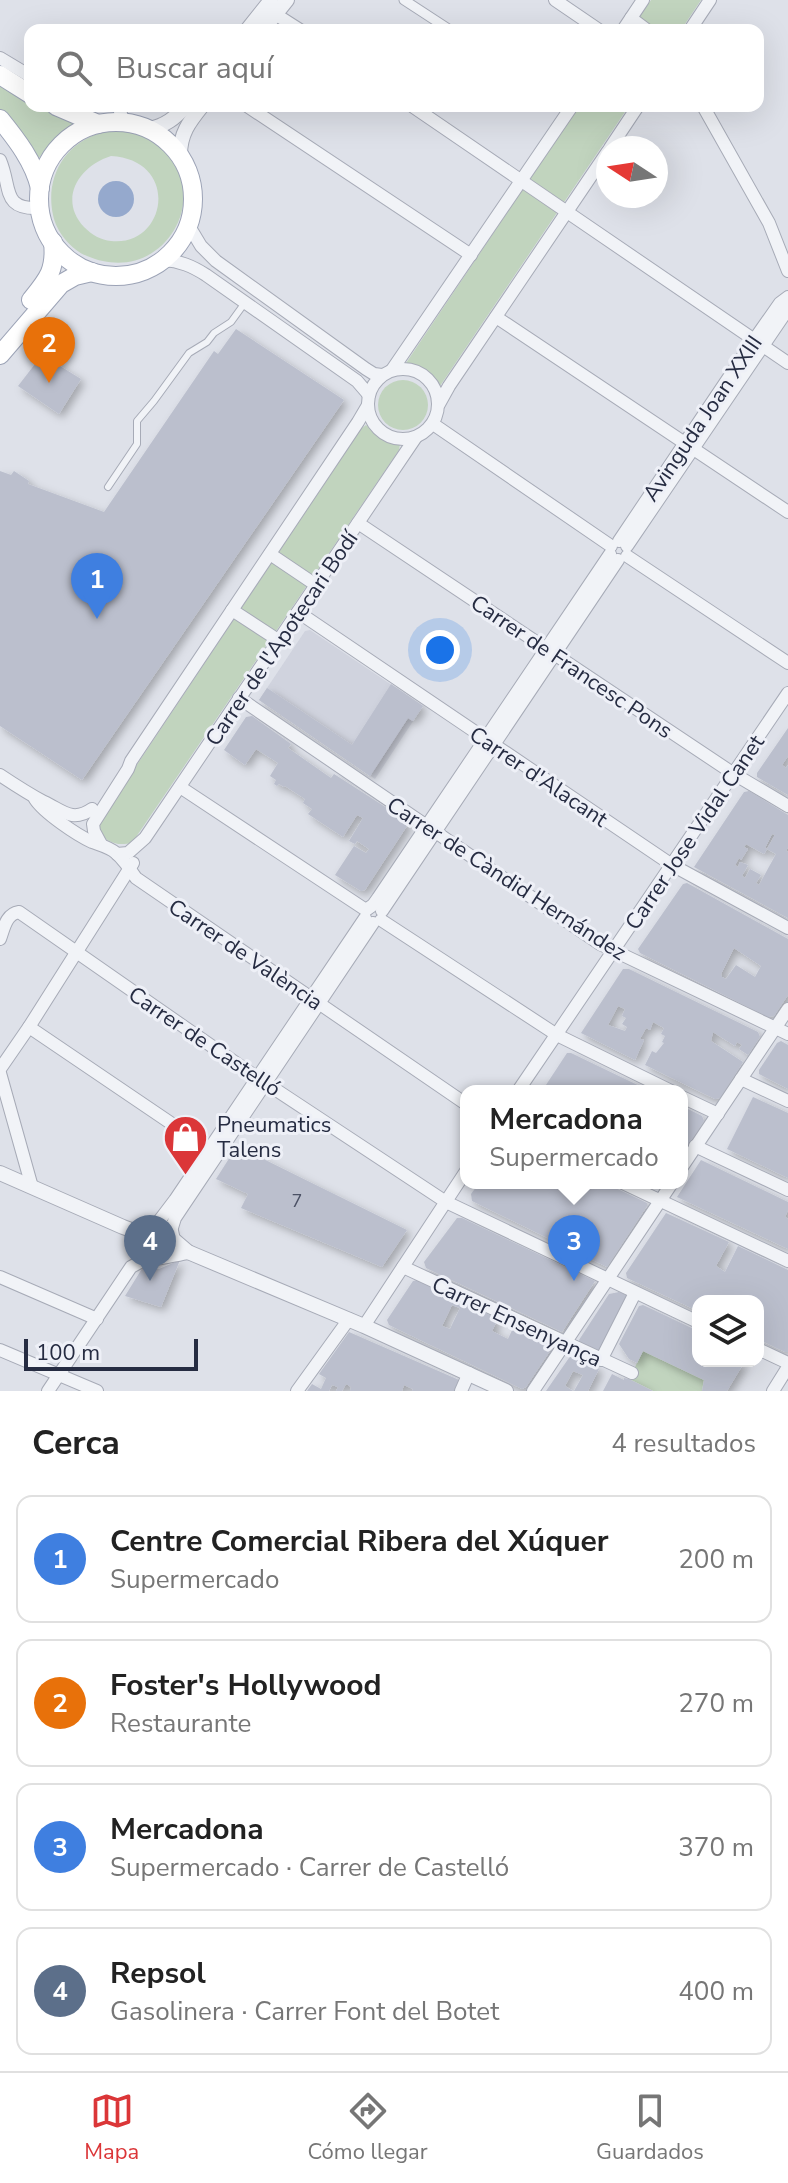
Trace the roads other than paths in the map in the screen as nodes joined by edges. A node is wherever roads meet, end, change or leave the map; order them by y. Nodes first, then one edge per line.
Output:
1 (287, 0) edge
2 (404, 0) edge
3 (555, 0) edge
4 (643, 0) edge
5 (710, 0) edge
6 (273, 7) edge
7 (631, 18) junction
8 (254, 24) edge
9 (293, 24) edge
10 (441, 24) edge
11 (590, 24) edge
12 (627, 24) edge
13 (639, 24) edge
14 (694, 24) edge
15 (0, 58) edge
16 (24, 72) edge
17 (0, 75) edge
18 (24, 90) edge
19 (70, 112) edge
20 (180, 112) edge
21 (197, 112) edge
22 (256, 112) edge
23 (421, 112) edge
24 (568, 112) edge
25 (634, 112) edge
26 (706, 112) edge
27 (121, 114) edge
28 (0, 119) edge
29 (98, 124) junction
30 (149, 129) junction
31 (618, 136) edge
32 (180, 155) junction
33 (0, 160) edge
34 (596, 168) edge
35 (522, 180) junction
36 (40, 188) junction
37 (40, 208) junction
38 (567, 211) junction
39 (189, 226) junction
40 (53, 242) junction
41 (471, 255) junction
42 (163, 260) junction
43 (788, 271) edge
44 (92, 272) junction
45 (788, 297) edge
46 (245, 302) junction
47 (788, 309) edge
48 (496, 317) junction
49 (759, 343) junction
50 (4, 346) edge
51 (788, 363) edge
52 (0, 364) edge
53 (387, 373) junction
54 (368, 400) junction
55 (439, 404) junction
56 (433, 424) junction
57 (416, 437) junction
58 (688, 446) junction
59 (108, 487) dead end
60 (788, 512) edge
61 (358, 523) junction
62 (619, 550) junction
63 (270, 554) junction
64 (316, 585) junction
65 (232, 610) junction
66 (298, 612) junction
67 (278, 640) junction
68 (550, 652) junction
69 (788, 663) edge
70 (788, 693) edge
71 (239, 698) junction
72 (489, 743) junction
73 (131, 761) junction
74 (734, 774) junction
75 (0, 775) edge
76 (180, 787) junction
77 (35, 799) junction
78 (788, 806) edge
79 (88, 811) junction
80 (431, 830) junction
81 (84, 837) junction
82 (145, 838) junction
83 (101, 844) junction
84 (117, 854) junction
85 (672, 865) junction
86 (130, 867) junction
87 (373, 914) junction
88 (7, 915) edge
89 (788, 928) edge
90 (0, 939) edge
91 (613, 951) junction
92 (76, 953) junction
93 (315, 1001) junction
94 (788, 1009) edge
95 (29, 1027) junction
96 (775, 1028) junction
97 (788, 1034) edge
98 (557, 1035) junction
99 (0, 1071) edge
100 (741, 1079) junction
101 (261, 1080) junction
102 (522, 1085) edge
103 (659, 1085) edge
104 (460, 1100) edge
105 (688, 1100) edge
106 (788, 1101) edge
107 (718, 1114) junction
108 (695, 1146) junction
109 (688, 1157) edge
110 (212, 1160) junction
111 (0, 1173) edge
112 (460, 1180) edge
113 (32, 1187) junction
114 (635, 1189) edge
115 (668, 1189) edge
116 (788, 1190) edge
117 (660, 1201) junction
118 (446, 1202) junction
119 (173, 1236) junction
120 (146, 1240) junction
121 (188, 1252) junction
122 (167, 1255) junction
123 (788, 1261) edge
124 (403, 1267) junction
125 (0, 1277) edge
126 (609, 1279) junction
127 (635, 1293) junction
128 (97, 1319) junction
129 (349, 1319) junction
130 (692, 1319) edge
131 (364, 1326) junction
132 (566, 1343) junction
133 (0, 1350) edge
134 (764, 1352) edge
135 (601, 1360) junction
136 (788, 1365) edge
137 (469, 1373) junction
138 (632, 1373) dead end
139 (58, 1375) junction
140 (48, 1391) edge
141 (97, 1391) edge
142 (297, 1391) edge
143 (461, 1391) edge
144 (506, 1391) edge
145 (533, 1391) edge
146 (773, 1391) edge

1 - 6 street
2 - 10 street
3 - 11 street
4 - 7 street
5 - 14 street
6 - 8 street
6 - 9 street
7 - 12 street
7 - 13 street
15 - 16 street
17 - 18 main road
19 - 29 main road
20 - 30 street
21 - 32 street
22 - 41 street
23 - 35 street
24 - 35 street
25 - 31 street
26 - 43 street
27 - 29 main road
27 - 30 main road
28 - 36 main road
29 - 36 main road
30 - 32 main road
32 - 39 main road
33 - 37 street
34 - 38 street
35 - 38 street
35 - 41 street
36 - 37 main road
37 - 40 main road
38 - 48 street
38 - 49 street
39 - 42 main road
39 - 53 street
40 - 44 main road
40 - 50 main road
41 - 53 street
42 - 44 main road
42 - 46 street
44 - 50 main road
45 - 49 street, Avinguda Joan XXIII
46 - 54 street
46 - 59 lane
47 - 49 street, Avinguda Joan XXIII
48 - 55 street
48 - 58 street
49 - 51 street
49 - 58 street, Avinguda Joan XXIII
50 - 52 lane
53 - 54 street
53 - 55 street
54 - 57 street
54 - 63 street
55 - 56 street
56 - 57 street
56 - 62 street
57 - 61 street, Carrer de l'Apotecari Bodí
58 - 60 street
58 - 62 street, Avinguda Joan XXIII
61 - 64 street, Carrer de l'Apotecari Bodí
61 - 68 street, Carrer de Francesc Pons
62 - 68 street, Avinguda Joan XXIII
62 - 69 street
63 - 64 street
63 - 65 street
64 - 66 street, Carrer de l'Apotecari Bodí
65 - 67 street
65 - 73 street
66 - 67 street, Carrer de l'Apotecari Bodí
66 - 72 street, Carrer d'Alacant
67 - 71 street, Carrer de l'Apotecari Bodí
68 - 72 street, Avinguda Joan XXIII
68 - 74 street, Carrer de Francesc Pons
70 - 74 street, Carrer Jose Vidal Canet
71 - 76 street, Carrer de l'Apotecari Bodí
71 - 80 street, Carrer de Càndid Hernández
72 - 80 street, Avinguda Joan XXIII
72 - 85 street, Carrer d'Alacant
73 - 79 street
73 - 83 street
74 - 78 street, Carrer de Francesc Pons
74 - 85 street, Carrer Jose Vidal Canet
75 - 77 street
76 - 82 street, Carrer de l'Apotecari Bodí
76 - 87 street
77 - 79 street
77 - 81 street, Carrer de València
79 - 81 street
80 - 87 street, Avinguda Joan XXIII
80 - 91 street, Carrer de Càndid Hernández
81 - 83 street, Carrer de València
82 - 84 street, Carrer de l'Apotecari Bodí
82 - 86 street, Carrer de l'Apotecari Bodí
83 - 84 street, Carrer de València
84 - 86 street, Carrer de València
85 - 89 street, Carrer d'Alacant
85 - 91 street, Carrer Jose Vidal Canet
86 - 92 street, Carrer de l'Apotecari Bodí
86 - 93 street, Carrer de València
87 - 93 street, Avinguda Joan XXIII
87 - 98 street
88 - 90 street
88 - 92 street, Carrer de Castelló
91 - 96 street, Carrer de Càndid Hernández
91 - 98 street, Carrer Jose Vidal Canet
92 - 95 street, Carrer de l'Apotecari Bodí
92 - 101 street, Carrer de Castelló
93 - 101 street, Avinguda Joan XXIII
93 - 104 street, Carrer de València
94 - 96 street
95 - 99 street, Carrer de l'Apotecari Bodí
95 - 110 street
96 - 97 street, Carrer de Càndid Hernández
96 - 100 street
98 - 102 street, Carrer Jose Vidal Canet
98 - 103 street
99 - 113 street
100 - 106 street
100 - 107 street
101 - 110 street, Avinguda Joan XXIII
101 - 118 street, Carrer de Castelló
105 - 107 street
107 - 108 street
108 - 109 street
108 - 116 street
110 - 119 street, Avinguda Joan XXIII
110 - 120 street, Avinguda Joan XXIII
111 - 113 street
112 - 118 street
113 - 120 street
114 - 117 street
115 - 117 street
117 - 123 street
117 - 126 street
118 - 124 street
118 - 126 street, Carrer de Castelló
119 - 120 street
119 - 121 street
119 - 122 street
120 - 122 street
120 - 128 street
121 - 122 street
121 - 129 street
124 - 131 street
124 - 132 street, Carrer Ensenyança
125 - 128 street
126 - 127 street, Carrer de Castelló
126 - 132 street
127 - 130 street, Carrer de Castelló
127 - 135 street
128 - 139 street
129 - 131 street
129 - 142 street
131 - 137 street
132 - 135 street, Carrer Ensenyança
132 - 145 street
133 - 139 street
134 - 136 street
135 - 138 street, Carrer Ensenyança
136 - 146 street
137 - 143 street
137 - 144 street
139 - 140 street
139 - 141 street

